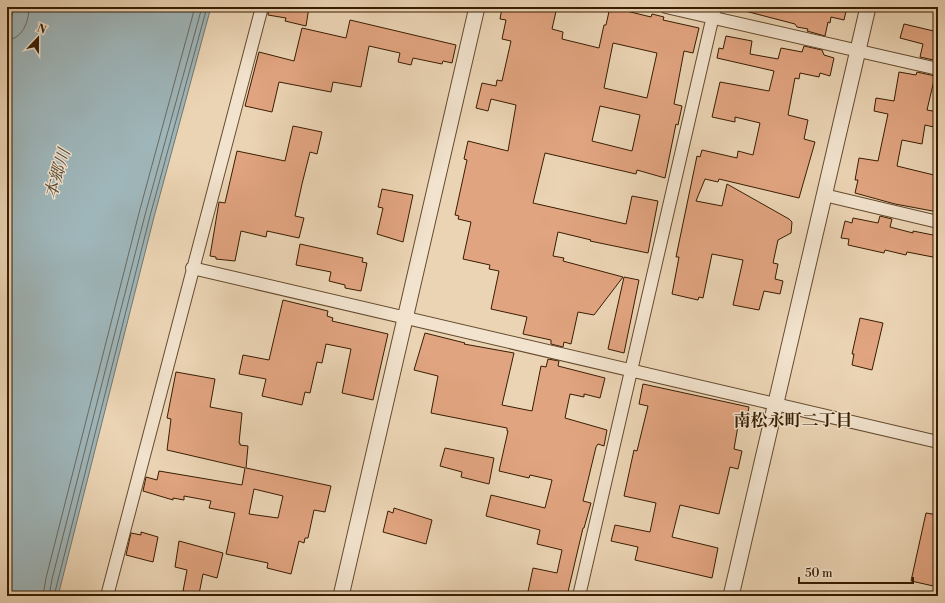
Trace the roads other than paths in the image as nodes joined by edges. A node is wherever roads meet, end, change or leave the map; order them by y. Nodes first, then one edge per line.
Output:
1 (262, 7) edge
2 (477, 7) edge
3 (666, 7) edge
4 (868, 7) edge
5 (713, 12) edge
6 (858, 51) junction
7 (938, 70) edge
8 (824, 195) junction
9 (938, 222) edge
10 (192, 268) junction
11 (406, 318) junction
12 (631, 370) junction
13 (774, 404) junction
14 (938, 442) edge
15 (107, 596) edge
16 (341, 596) edge
17 (579, 596) edge
18 (731, 596) edge

1 - 10 street
2 - 11 street
3 - 5 street
4 - 6 street
5 - 6 street
5 - 12 street
6 - 7 street
6 - 8 street
8 - 9 street
8 - 13 street
10 - 11 street
10 - 15 street
11 - 12 street
11 - 16 street
12 - 13 street
12 - 17 street
13 - 14 street
13 - 18 street

